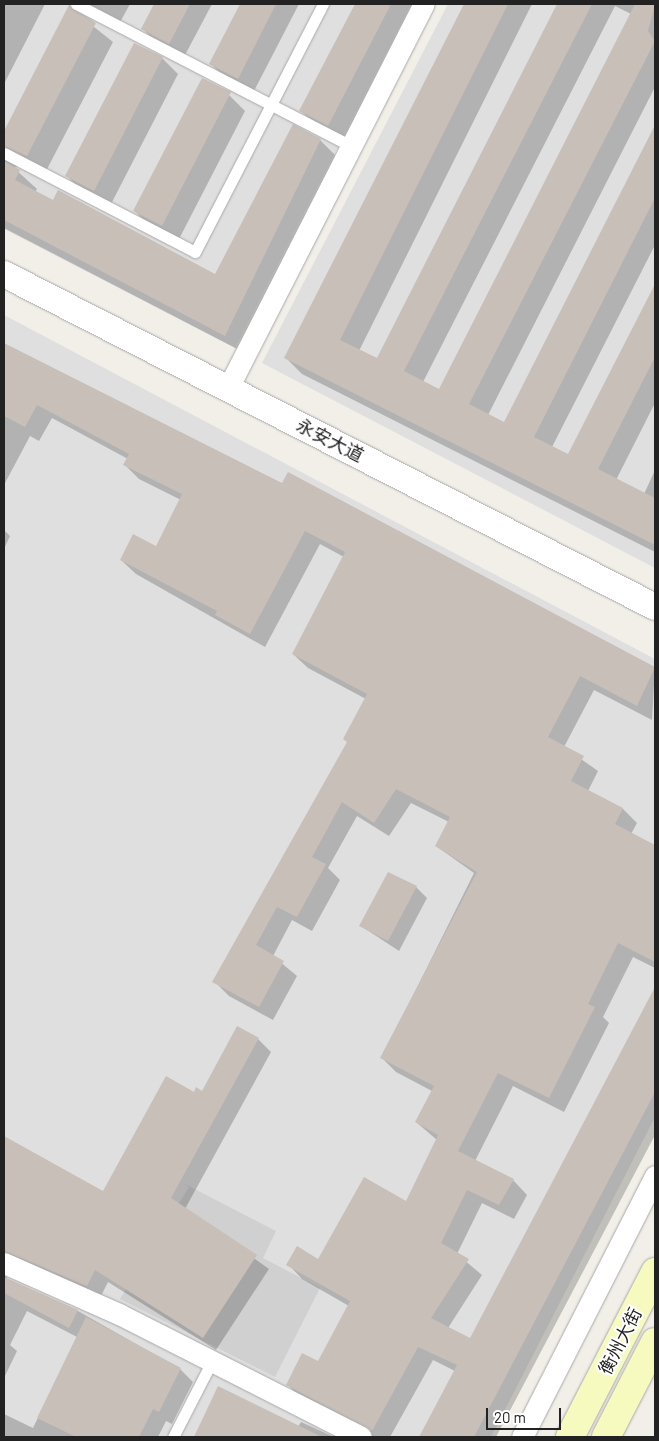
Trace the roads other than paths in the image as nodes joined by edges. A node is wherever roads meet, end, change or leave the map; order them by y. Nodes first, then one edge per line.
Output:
1 (76, 4) edge
2 (323, 4) edge
3 (424, 4) edge
4 (271, 104) junction
5 (351, 146) junction
6 (4, 153) edge
7 (4, 274) edge
8 (228, 388) junction
9 (655, 607) edge
10 (655, 1176) edge
11 (4, 1263) edge
12 (655, 1272) edge
13 (655, 1342) edge
14 (212, 1361) junction
15 (174, 1437) edge
16 (360, 1437) edge
17 (522, 1437) edge
18 (570, 1437) edge
19 (606, 1437) edge

1 - 4 lane
2 - 4 lane
3 - 5 street
4 - 5 lane
4 - 6 lane
5 - 8 street
7 - 8 street, 永安大道
8 - 9 street, 永安大道
10 - 17 street
11 - 14 street
12 - 18 main road, 衡州大街
13 - 19 main road, 衡州大街
14 - 15 lane
14 - 16 street

